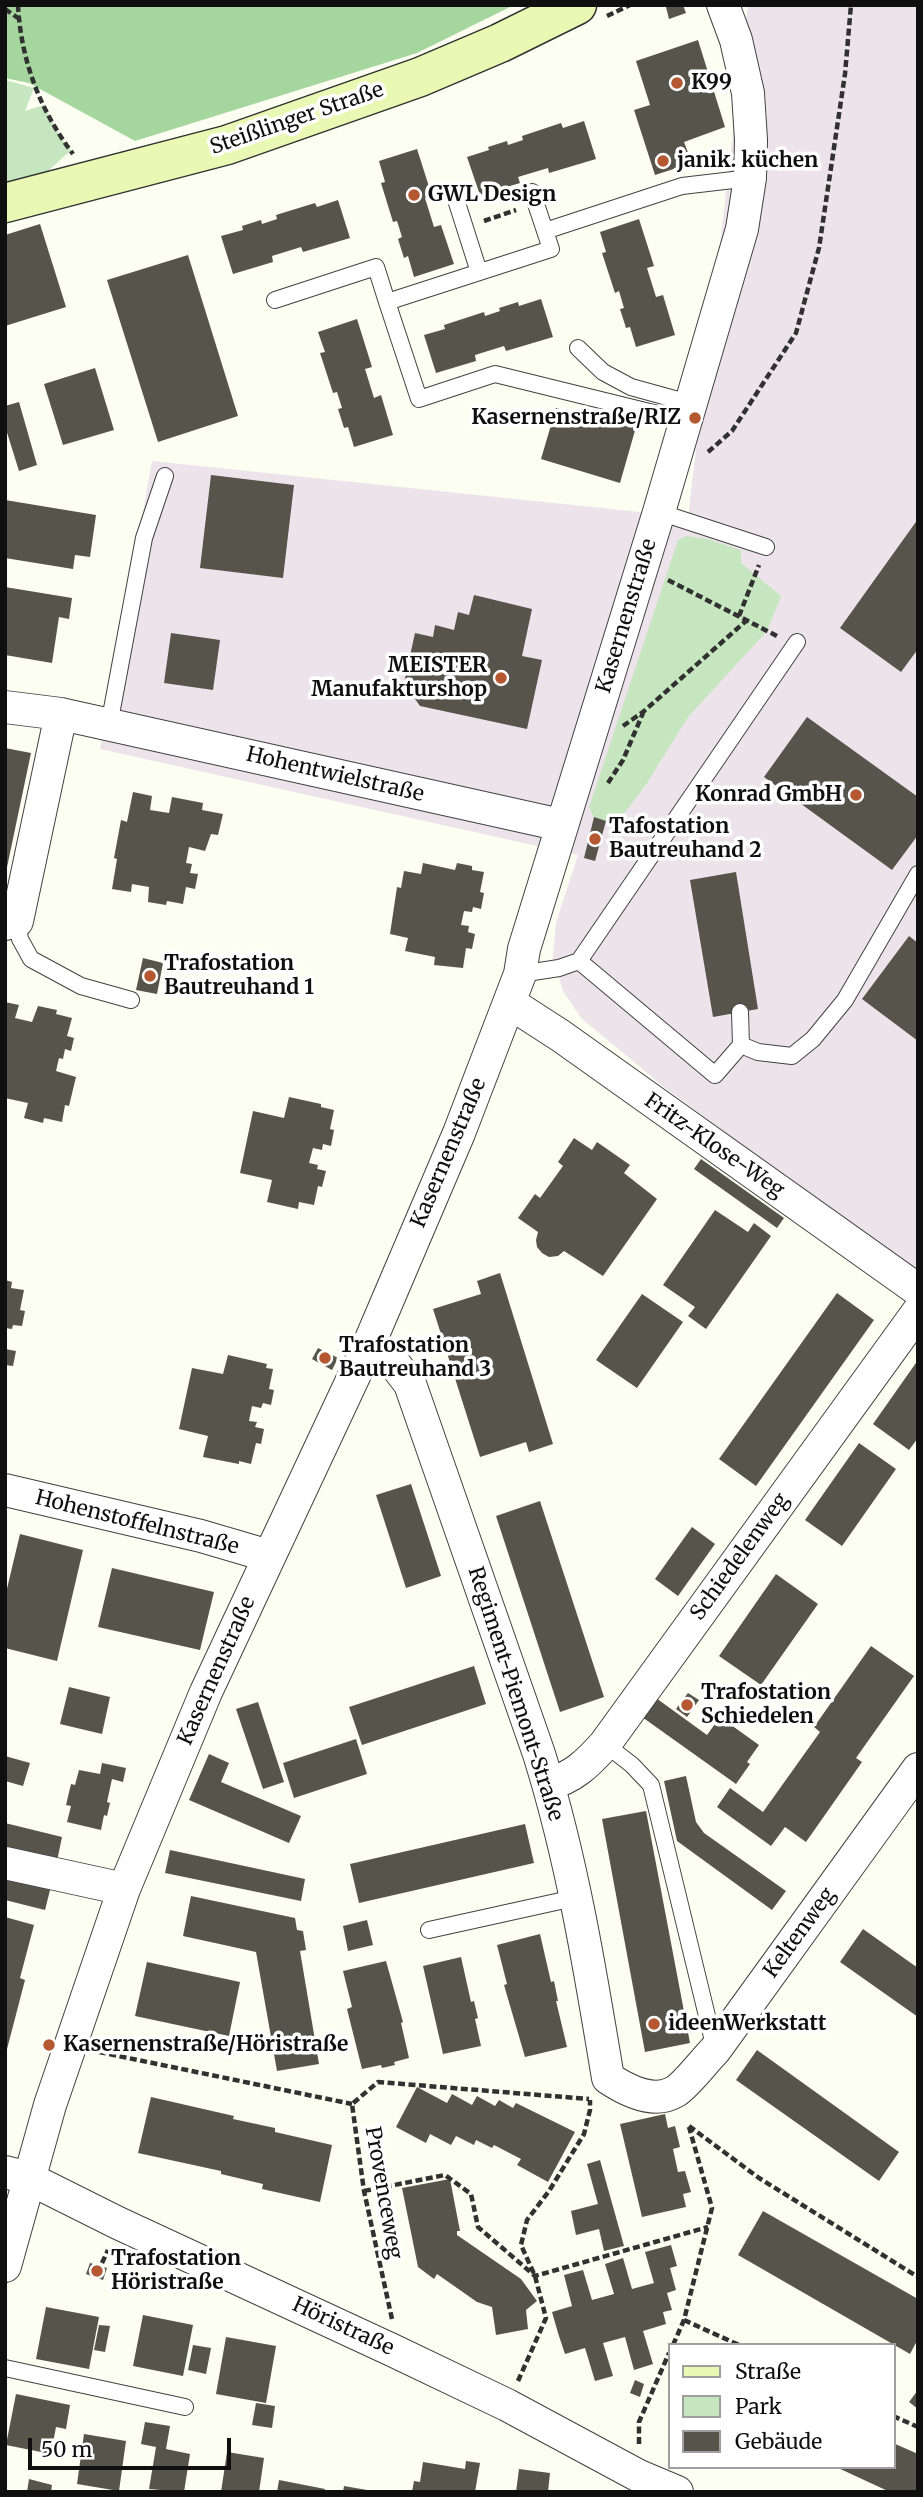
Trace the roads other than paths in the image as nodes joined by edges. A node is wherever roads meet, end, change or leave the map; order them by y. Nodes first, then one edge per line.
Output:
1 (577, 5) edge
2 (723, 5) edge
3 (750, 178) junction
4 (534, 198) road end
5 (5, 203) edge
6 (457, 203) dead end
7 (545, 230) junction
8 (480, 272) junction
9 (275, 300) dead end
10 (387, 302) junction
11 (578, 348) dead end
12 (687, 412) junction
13 (165, 476) dead end
14 (659, 512) junction
15 (766, 547) road end
16 (797, 642) road end
17 (5, 707) edge
18 (61, 714) junction
19 (109, 725) junction
20 (561, 825) junction
21 (918, 874) edge
22 (11, 922) edge
23 (579, 961) junction
24 (515, 988) junction
25 (131, 1000) dead end
26 (740, 1012) dead end
27 (741, 1045) junction
28 (918, 1290) edge
29 (918, 1312) edge
30 (369, 1344) junction
31 (5, 1490) edge
32 (269, 1556) junction
33 (605, 1744) junction
34 (918, 1769) edge
35 (548, 1784) junction
36 (5, 1863) edge
37 (124, 1889) junction
38 (574, 1898) junction
39 (429, 1930) dead end
40 (715, 2050) junction
41 (676, 2091) joint
42 (17, 2175) edge
43 (5, 2266) edge
44 (5, 2368) edge
45 (185, 2407) dead end
46 (637, 2484) edge
47 (677, 2492) edge

1 - 5 main road, Steißlinger Straße
2 - 3 street, Kasernenstraße
3 - 7 lane
3 - 12 street, Kasernenstraße
4 - 7 lane
6 - 8 lane
7 - 8 lane
8 - 10 lane
9 - 10 lane
10 - 12 lane
11 - 12 lane
12 - 14 street, Kasernenstraße
13 - 19 lane
14 - 15 lane
14 - 20 street, Kasernenstraße
16 - 23 lane
17 - 18 street, Hohentwielstraße
18 - 19 street, Hohentwielstraße
18 - 22 street
19 - 20 street, Hohentwielstraße
20 - 24 street, Kasernenstraße
21 - 27 lane
22 - 25 lane
23 - 24 lane
23 - 27 lane
24 - 28 street, Fritz-Klose-Weg
24 - 30 street, Kasernenstraße
26 - 27 lane
29 - 33 street, Schiedelenweg
30 - 32 street, Kasernenstraße
30 - 35 street, Regiment-Piemont-Straße
31 - 32 street, Hohenstoffelnstraße
32 - 37 street, Kasernenstraße
33 - 35 street, Schiedelenweg
33 - 40 lane
34 - 40 street, Keltenweg
35 - 38 street, Regiment-Piemont-Straße
36 - 37 street
37 - 42 street, Kasernenstraße
38 - 39 lane
38 - 41 street, Regiment-Piemont-Straße
40 - 41 street, Keltenweg
42 - 43 street, Kasernenstraße
42 - 46 street, Höristraße
44 - 45 lane
46 - 47 street, Höristraße

